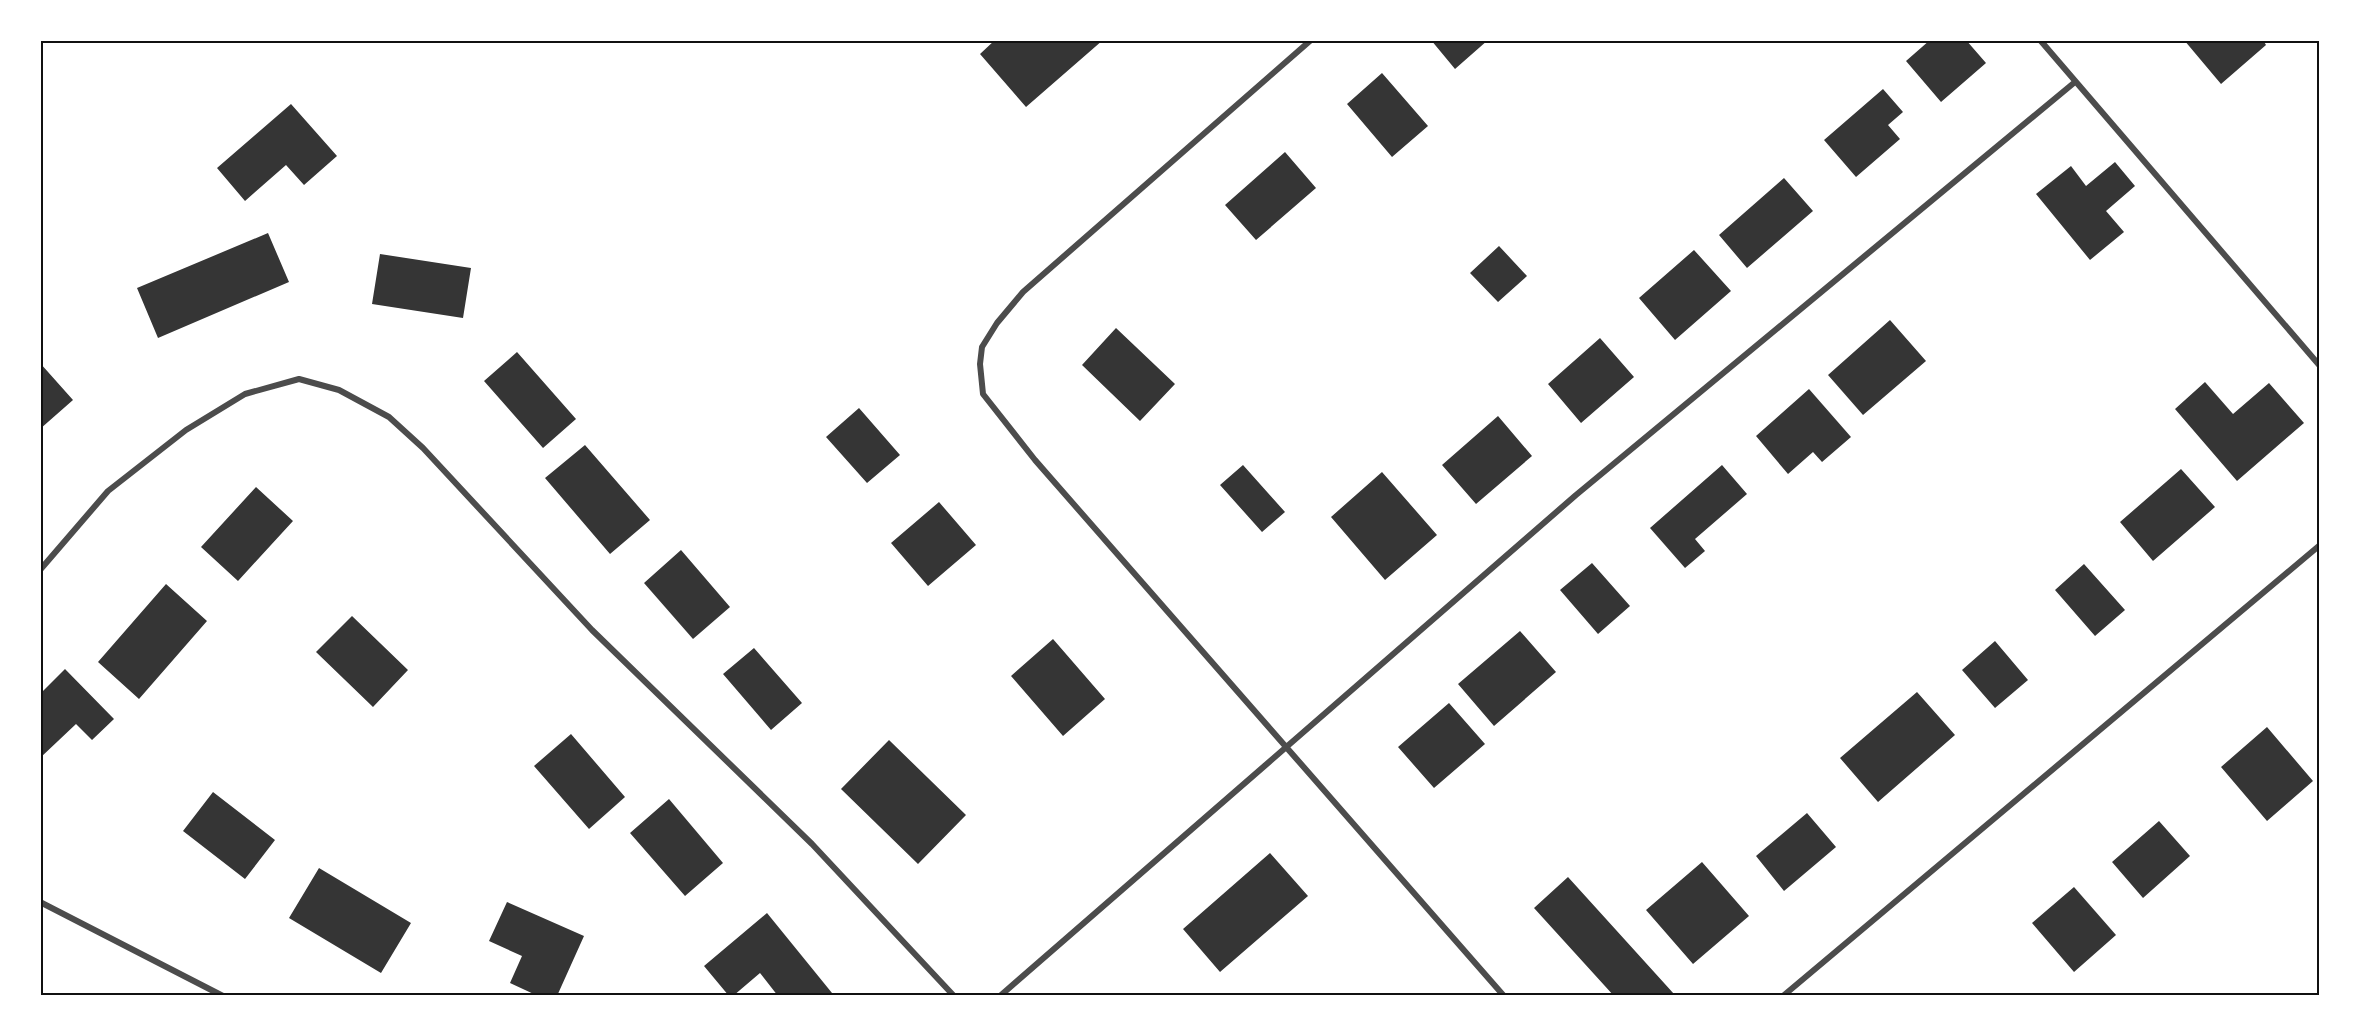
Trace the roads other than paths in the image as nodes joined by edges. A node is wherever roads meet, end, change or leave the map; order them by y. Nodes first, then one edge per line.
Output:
1 (1311, 40) edge
2 (2040, 40) edge
3 (2075, 82) junction
4 (2319, 366) edge
5 (2319, 545) edge
6 (40, 570) edge
7 (1285, 748) junction
8 (40, 902) edge
9 (223, 996) edge
10 (954, 996) edge
11 (1000, 996) edge
12 (1504, 996) edge
13 (1783, 996) edge

1 - 7 street
2 - 3 street
3 - 4 street
3 - 7 street
5 - 13 street
6 - 10 street
7 - 11 street
7 - 12 street
8 - 9 street

